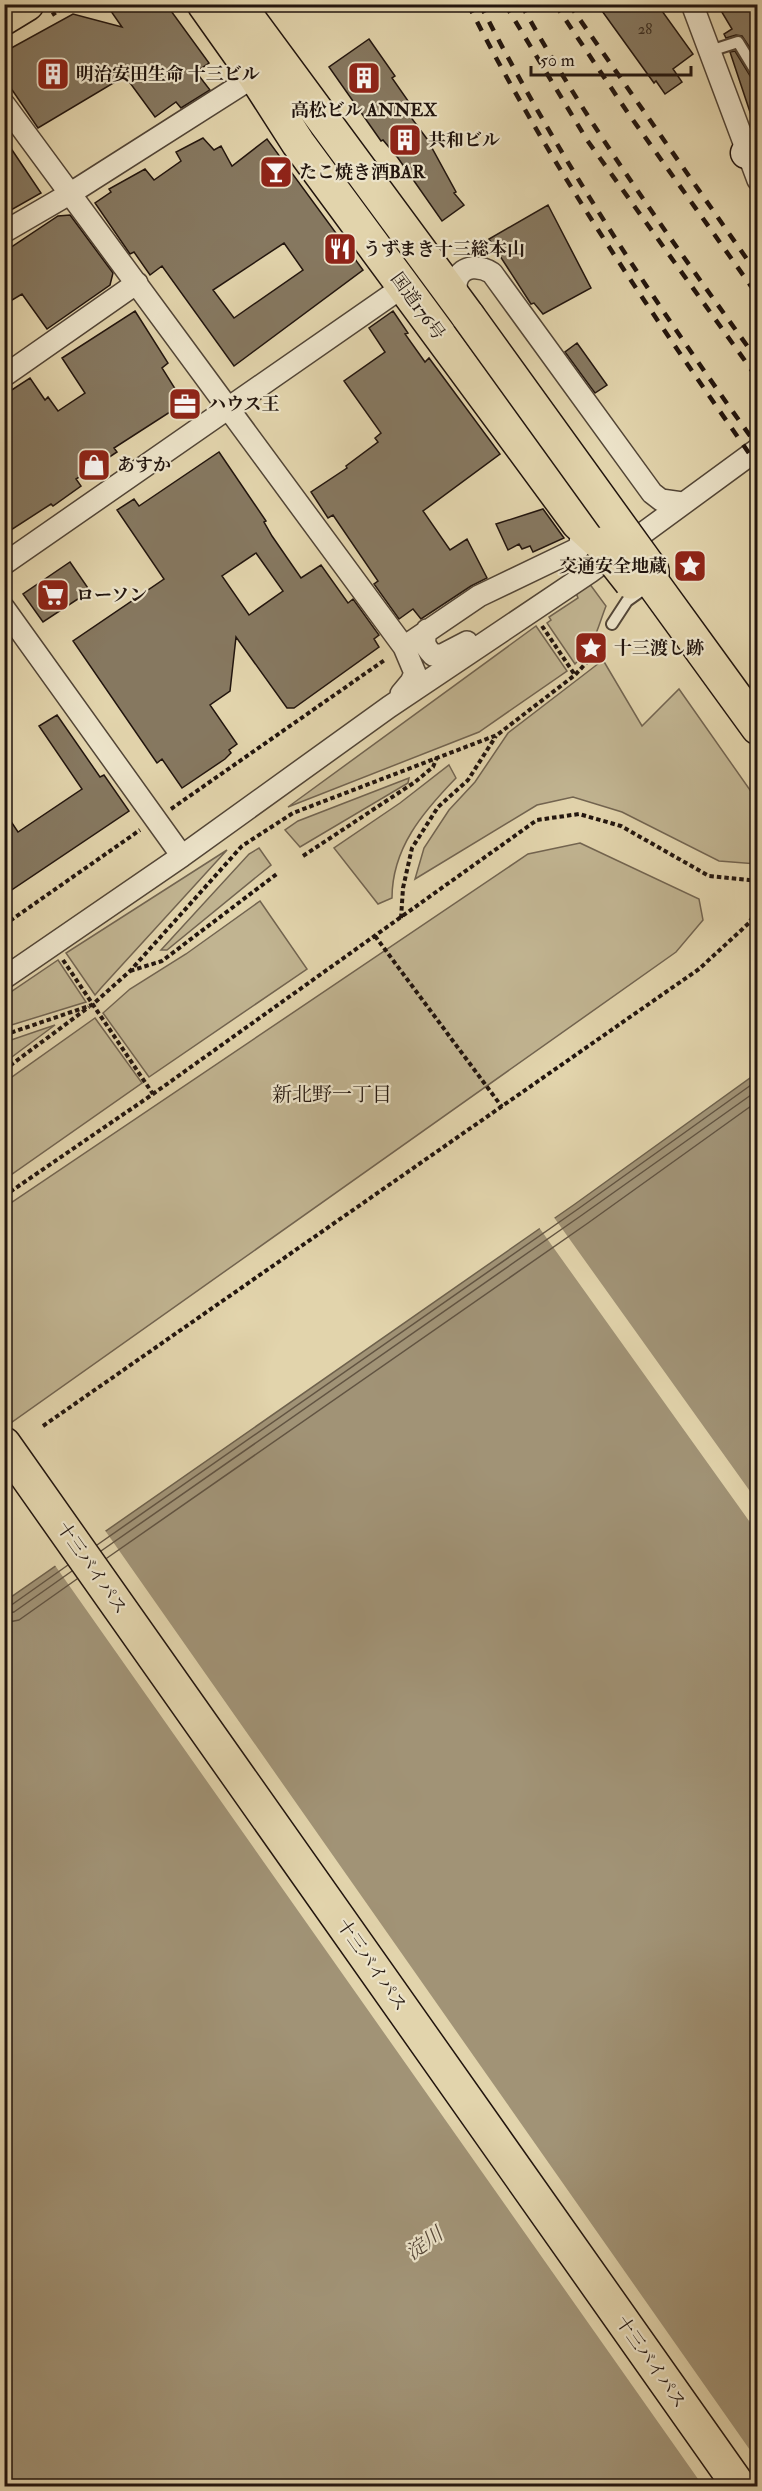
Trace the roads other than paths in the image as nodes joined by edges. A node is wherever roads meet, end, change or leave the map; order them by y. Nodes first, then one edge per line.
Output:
1 (27, 4) edge
2 (204, 4) edge
3 (238, 4) edge
4 (692, 4) edge
5 (4, 18) edge
6 (710, 51) junction
7 (758, 75) edge
8 (255, 76) junction
9 (4, 104) edge
10 (754, 159) edge
11 (70, 193) junction
12 (4, 232) edge
13 (137, 283) junction
14 (404, 286) junction
15 (462, 309) junction
16 (4, 376) edge
17 (229, 409) junction
18 (758, 449) edge
19 (682, 503) junction
20 (589, 533) junction
21 (4, 564) edge
22 (651, 585) junction
23 (4, 608) edge
24 (531, 611) junction
25 (612, 624) road end
26 (427, 630) junction
27 (404, 647) junction
28 (389, 707) junction
29 (758, 728) edge
30 (182, 856) junction
31 (4, 978) edge
32 (4, 1443) edge
33 (739, 2487) edge

1 - 5 main road
2 - 8 main road, 国道176号
3 - 15 main road, 国道176号
4 - 6 street
6 - 7 lane
6 - 10 street
8 - 11 street
8 - 14 main road, 国道176号
9 - 11 street
11 - 12 street
11 - 13 street
13 - 16 street
13 - 17 street
14 - 17 street
14 - 20 main road, 国道176号
15 - 19 street
15 - 22 main road, 国道176号, bridge
17 - 21 street
17 - 27 street
18 - 19 street
19 - 24 street
20 - 22 main road, 国道176号, bridge
20 - 26 street
22 - 25 lane
22 - 29 main road, 国道176号
23 - 30 street
24 - 26 street
24 - 28 street
26 - 27 street
27 - 28 street
28 - 30 street
30 - 31 street
32 - 33 main road, 十三バイパス

